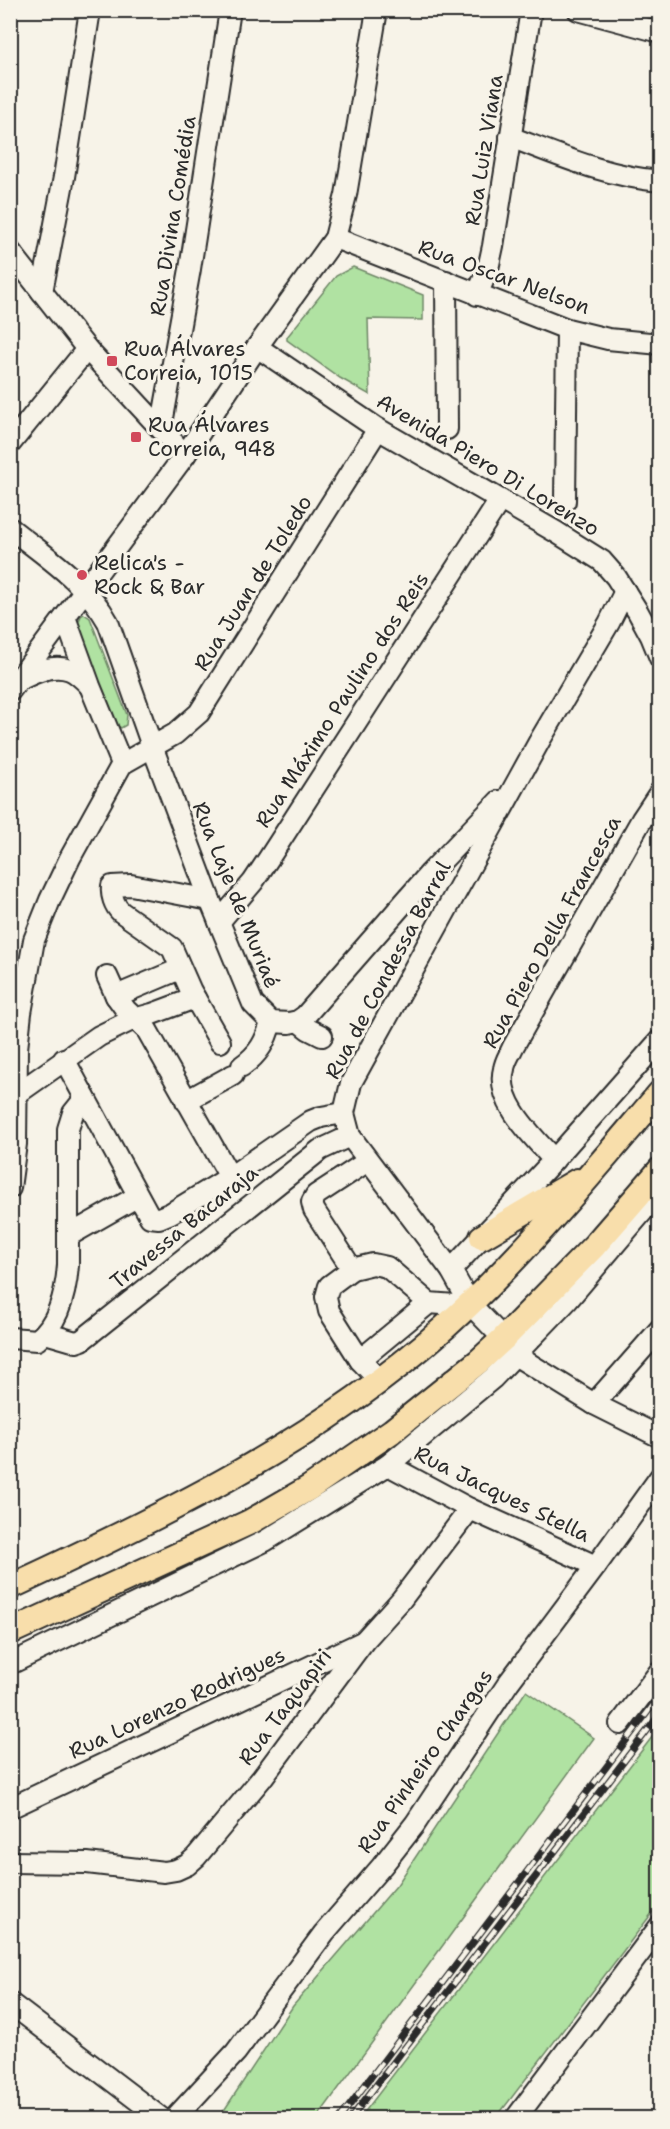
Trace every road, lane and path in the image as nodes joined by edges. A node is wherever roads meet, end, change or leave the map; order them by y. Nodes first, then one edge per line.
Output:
1 (90, 10) edge
2 (230, 10) edge
3 (377, 10) edge
4 (531, 10) edge
5 (578, 10) edge
6 (660, 32) edge
7 (510, 138) junction
8 (660, 181) edge
9 (335, 238) junction
10 (10, 251) edge
11 (447, 281) junction
12 (42, 292) junction
13 (477, 295) junction
14 (567, 329) junction
15 (660, 344) edge
16 (257, 347) junction
17 (87, 349) junction
18 (161, 429) junction
19 (378, 429) junction
20 (447, 429) dead end
21 (13, 435) edge
22 (185, 455) junction
23 (500, 500) junction
24 (565, 501) dead end
25 (10, 528) edge
26 (86, 589) junction
27 (625, 591) junction
28 (64, 617) junction
29 (660, 658) edge
30 (15, 686) edge
31 (90, 686) junction
32 (152, 746) junction
33 (122, 764) junction
34 (517, 782) junction
35 (660, 792) edge
36 (651, 820) edge
37 (430, 873) junction
38 (457, 891) junction
39 (210, 900) junction
40 (219, 922) junction
41 (180, 969) junction
42 (107, 976) dead end
43 (116, 996) junction
44 (195, 998) junction
45 (134, 1019) junction
46 (298, 1021) junction
47 (271, 1022) junction
48 (322, 1036) dead end
49 (660, 1040) edge
50 (220, 1042) dead end
51 (64, 1059) junction
52 (18, 1093) junction
53 (660, 1093) edge
54 (85, 1098) junction
55 (186, 1101) junction
56 (344, 1113) junction
57 (350, 1136) junction
58 (13, 1144) edge
59 (554, 1160) junction
60 (368, 1161) junction
61 (660, 1170) edge
62 (592, 1172) junction
63 (230, 1177) junction
64 (10, 1188) edge
65 (660, 1191) edge
66 (138, 1196) junction
67 (68, 1236) junction
68 (482, 1237) junction
69 (352, 1269) junction
70 (451, 1270) junction
71 (429, 1303) junction
72 (469, 1305) junction
73 (660, 1329) edge
74 (45, 1333) junction
75 (10, 1338) edge
76 (509, 1347) junction
77 (360, 1360) junction
78 (379, 1380) junction
79 (594, 1404) junction
80 (660, 1437) edge
81 (388, 1465) junction
82 (660, 1477) edge
83 (470, 1509) junction
84 (596, 1566) junction
85 (10, 1587) edge
86 (10, 1632) edge
87 (364, 1641) junction
88 (10, 1664) edge
89 (660, 1671) edge
90 (620, 1724) dead end
91 (10, 1808) edge
92 (10, 1862) edge
93 (660, 1926) edge
94 (10, 2003) edge
95 (160, 2118) edge
96 (175, 2118) edge
97 (516, 2118) edge

1 - 12 street
2 - 18 street, Rua Divina Comédia
3 - 9 street
4 - 7 street, Rua Luiz Viana
5 - 6 street
7 - 8 street
7 - 13 street, Rua Luiz Viana
9 - 11 street, Rua Oscar Nelson
9 - 16 street
10 - 12 street
11 - 13 street, Rua Oscar Nelson
11 - 20 street
12 - 17 street
13 - 14 street, Rua Oscar Nelson
14 - 15 street, Rua Oscar Nelson
14 - 24 street
16 - 19 street, Avenida Piero Di Lorenzo
16 - 22 street
17 - 18 street
17 - 21 street
18 - 22 street
19 - 23 street, Avenida Piero Di Lorenzo
19 - 32 street, Rua Juan de Toledo
22 - 26 street
23 - 27 street, Avenida Piero Di Lorenzo
23 - 40 street, Rua Máximo Paulino dos Reis
25 - 26 street, Rua Laje de Muriaé
26 - 28 street
26 - 32 street, Rua Laje de Muriaé
27 - 29 street, Avenida Piero Di Lorenzo
27 - 34 street, Rua de Condessa Barral
28 - 30 street
28 - 31 street
30 - 31 street
31 - 33 street
32 - 33 street, Rua Juan de Toledo
32 - 39 street, Rua Laje de Muriaé
33 - 52 street
34 - 37 street
34 - 38 street, Rua de Condessa Barral
35 - 36 street, Rua Piero Della Francesca
36 - 59 street, Rua Piero Della Francesca
37 - 38 street
37 - 46 street
38 - 56 street, Rua de Condessa Barral
39 - 40 street, Rua Laje de Muriaé
39 - 41 street
40 - 47 street, Rua Laje de Muriaé
41 - 43 street
41 - 44 street
42 - 43 street
43 - 45 street
44 - 45 street
44 - 50 street
45 - 51 street
45 - 55 street
46 - 47 street, Rua Laje de Muriaé
46 - 48 street
47 - 55 street
49 - 59 street
51 - 52 street
51 - 54 street
52 - 58 street
53 - 62 main road
54 - 66 street
54 - 67 street
55 - 63 street
56 - 57 street, Rua de Condessa Barral
56 - 63 street
57 - 60 street, Rua de Condessa Barral
57 - 74 street, Travessa Bacaraja
58 - 64 street
59 - 68 street
60 - 69 street
60 - 70 street, Rua de Condessa Barral
61 - 76 main road
62 - 68 main road
62 - 72 main road
63 - 66 street
65 - 76 street
66 - 67 street
67 - 74 street
68 - 70 street
69 - 71 street
69 - 77 street
70 - 72 street, Rua de Condessa Barral
71 - 72 street
71 - 77 street
72 - 76 street, Rua de Condessa Barral
72 - 78 main road
73 - 79 street
74 - 75 street
76 - 79 street, Rua de Condessa Barral
76 - 81 street
76 - 86 main road
77 - 78 street
78 - 85 main road
79 - 80 street, Rua de Condessa Barral
81 - 83 street, Rua Jacques Stella
81 - 88 street
82 - 84 street, Rua Pinheiro Chargas
83 - 84 street, Rua Jacques Stella
83 - 87 street, Rua Taquapiri
84 - 96 street, Rua Pinheiro Chargas
87 - 91 street, Rua Lorenzo Rodrigues
87 - 92 street, Rua Taquapiri
89 - 90 street
93 - 97 street
94 - 95 street

